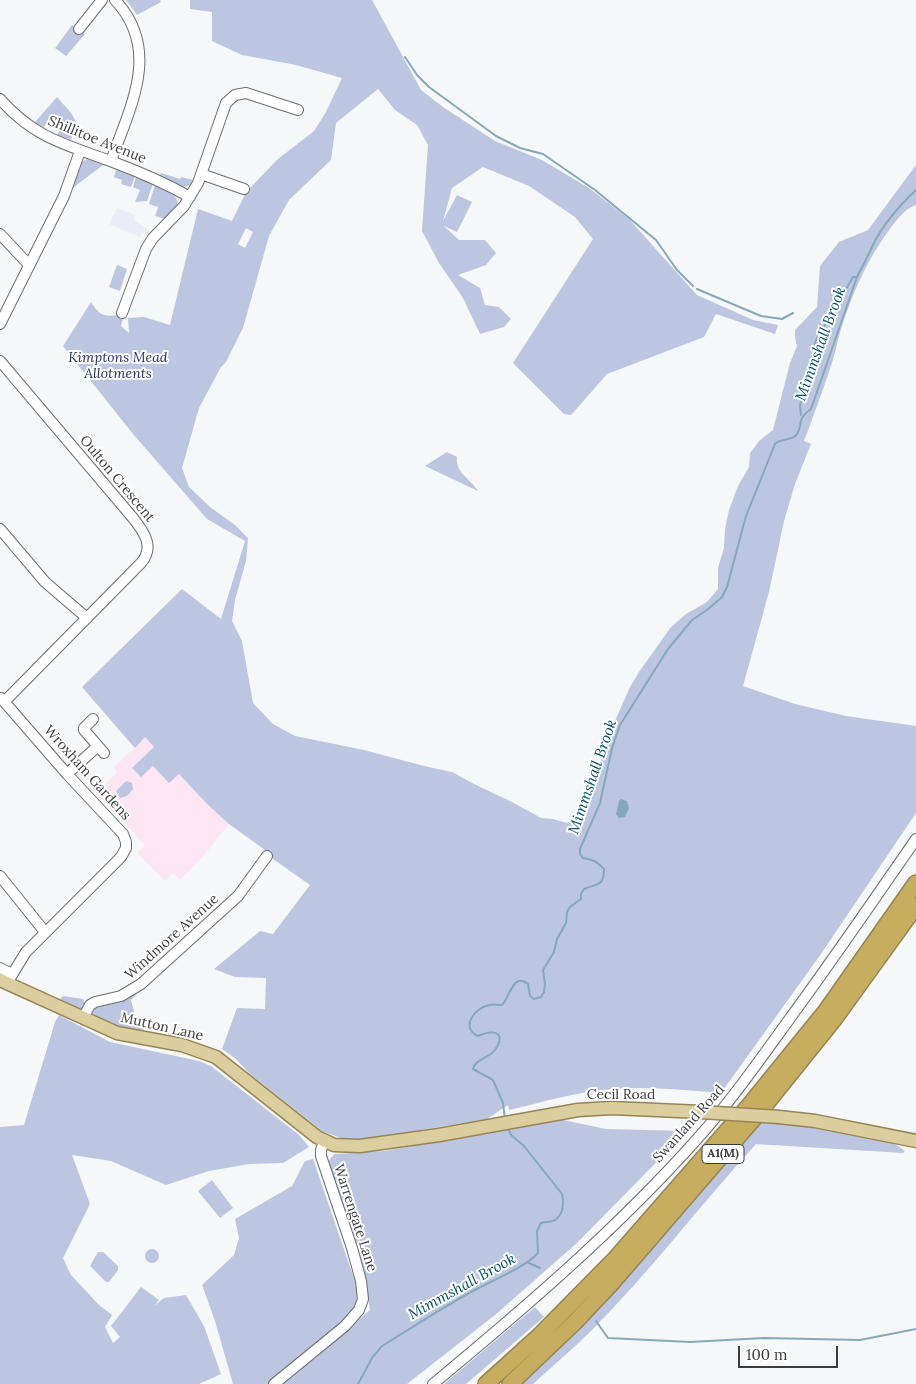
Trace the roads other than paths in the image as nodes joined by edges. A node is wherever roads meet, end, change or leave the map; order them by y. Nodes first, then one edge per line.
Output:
1 (102, 0) edge
2 (115, 0) edge
3 (79, 29) dead end
4 (0, 99) edge
5 (298, 110) dead end
6 (80, 151) junction
7 (112, 161) junction
8 (201, 174) junction
9 (244, 189) dead end
10 (190, 197) junction
11 (0, 234) edge
12 (29, 265) junction
13 (122, 313) dead end
14 (0, 324) edge
15 (0, 361) edge
16 (0, 529) edge
17 (87, 618) junction
18 (2, 699) edge
19 (93, 719) dead end
20 (67, 774) junction
21 (916, 839) edge
22 (267, 856) dead end
23 (0, 876) edge
24 (916, 883) edge
25 (916, 906) edge
26 (45, 932) junction
27 (0, 968) edge
28 (6, 979) edge
29 (83, 1018) junction
30 (326, 1142) junction
31 (916, 1142) edge
32 (274, 1384) edge
33 (433, 1384) edge
34 (486, 1384) edge
35 (510, 1384) edge

1 - 3 street
2 - 7 street
4 - 6 street, Shillitoe Avenue
5 - 8 street
6 - 7 street, Shillitoe Avenue
6 - 12 street
7 - 10 street, Shillitoe Avenue
8 - 9 street
8 - 10 street
10 - 13 street
11 - 12 street
12 - 14 street
15 - 17 street, Oulton Crescent
16 - 17 street
17 - 18 street, Oulton Crescent
18 - 20 street, Wroxham Gardens
19 - 20 street
20 - 26 street, Wroxham Gardens
21 - 33 street, Swanland Road
22 - 29 street, Windmore Avenue
23 - 26 street
24 - 34 highway, A1(M)
25 - 35 highway, A1(M)
26 - 28 street, Wroxham Gardens
27 - 28 street, Mutton Lane
28 - 29 main road, Mutton Lane
29 - 30 main road, Mutton Lane
30 - 31 main road, Cecil Road, bridge
30 - 32 street, Warrengate Lane

